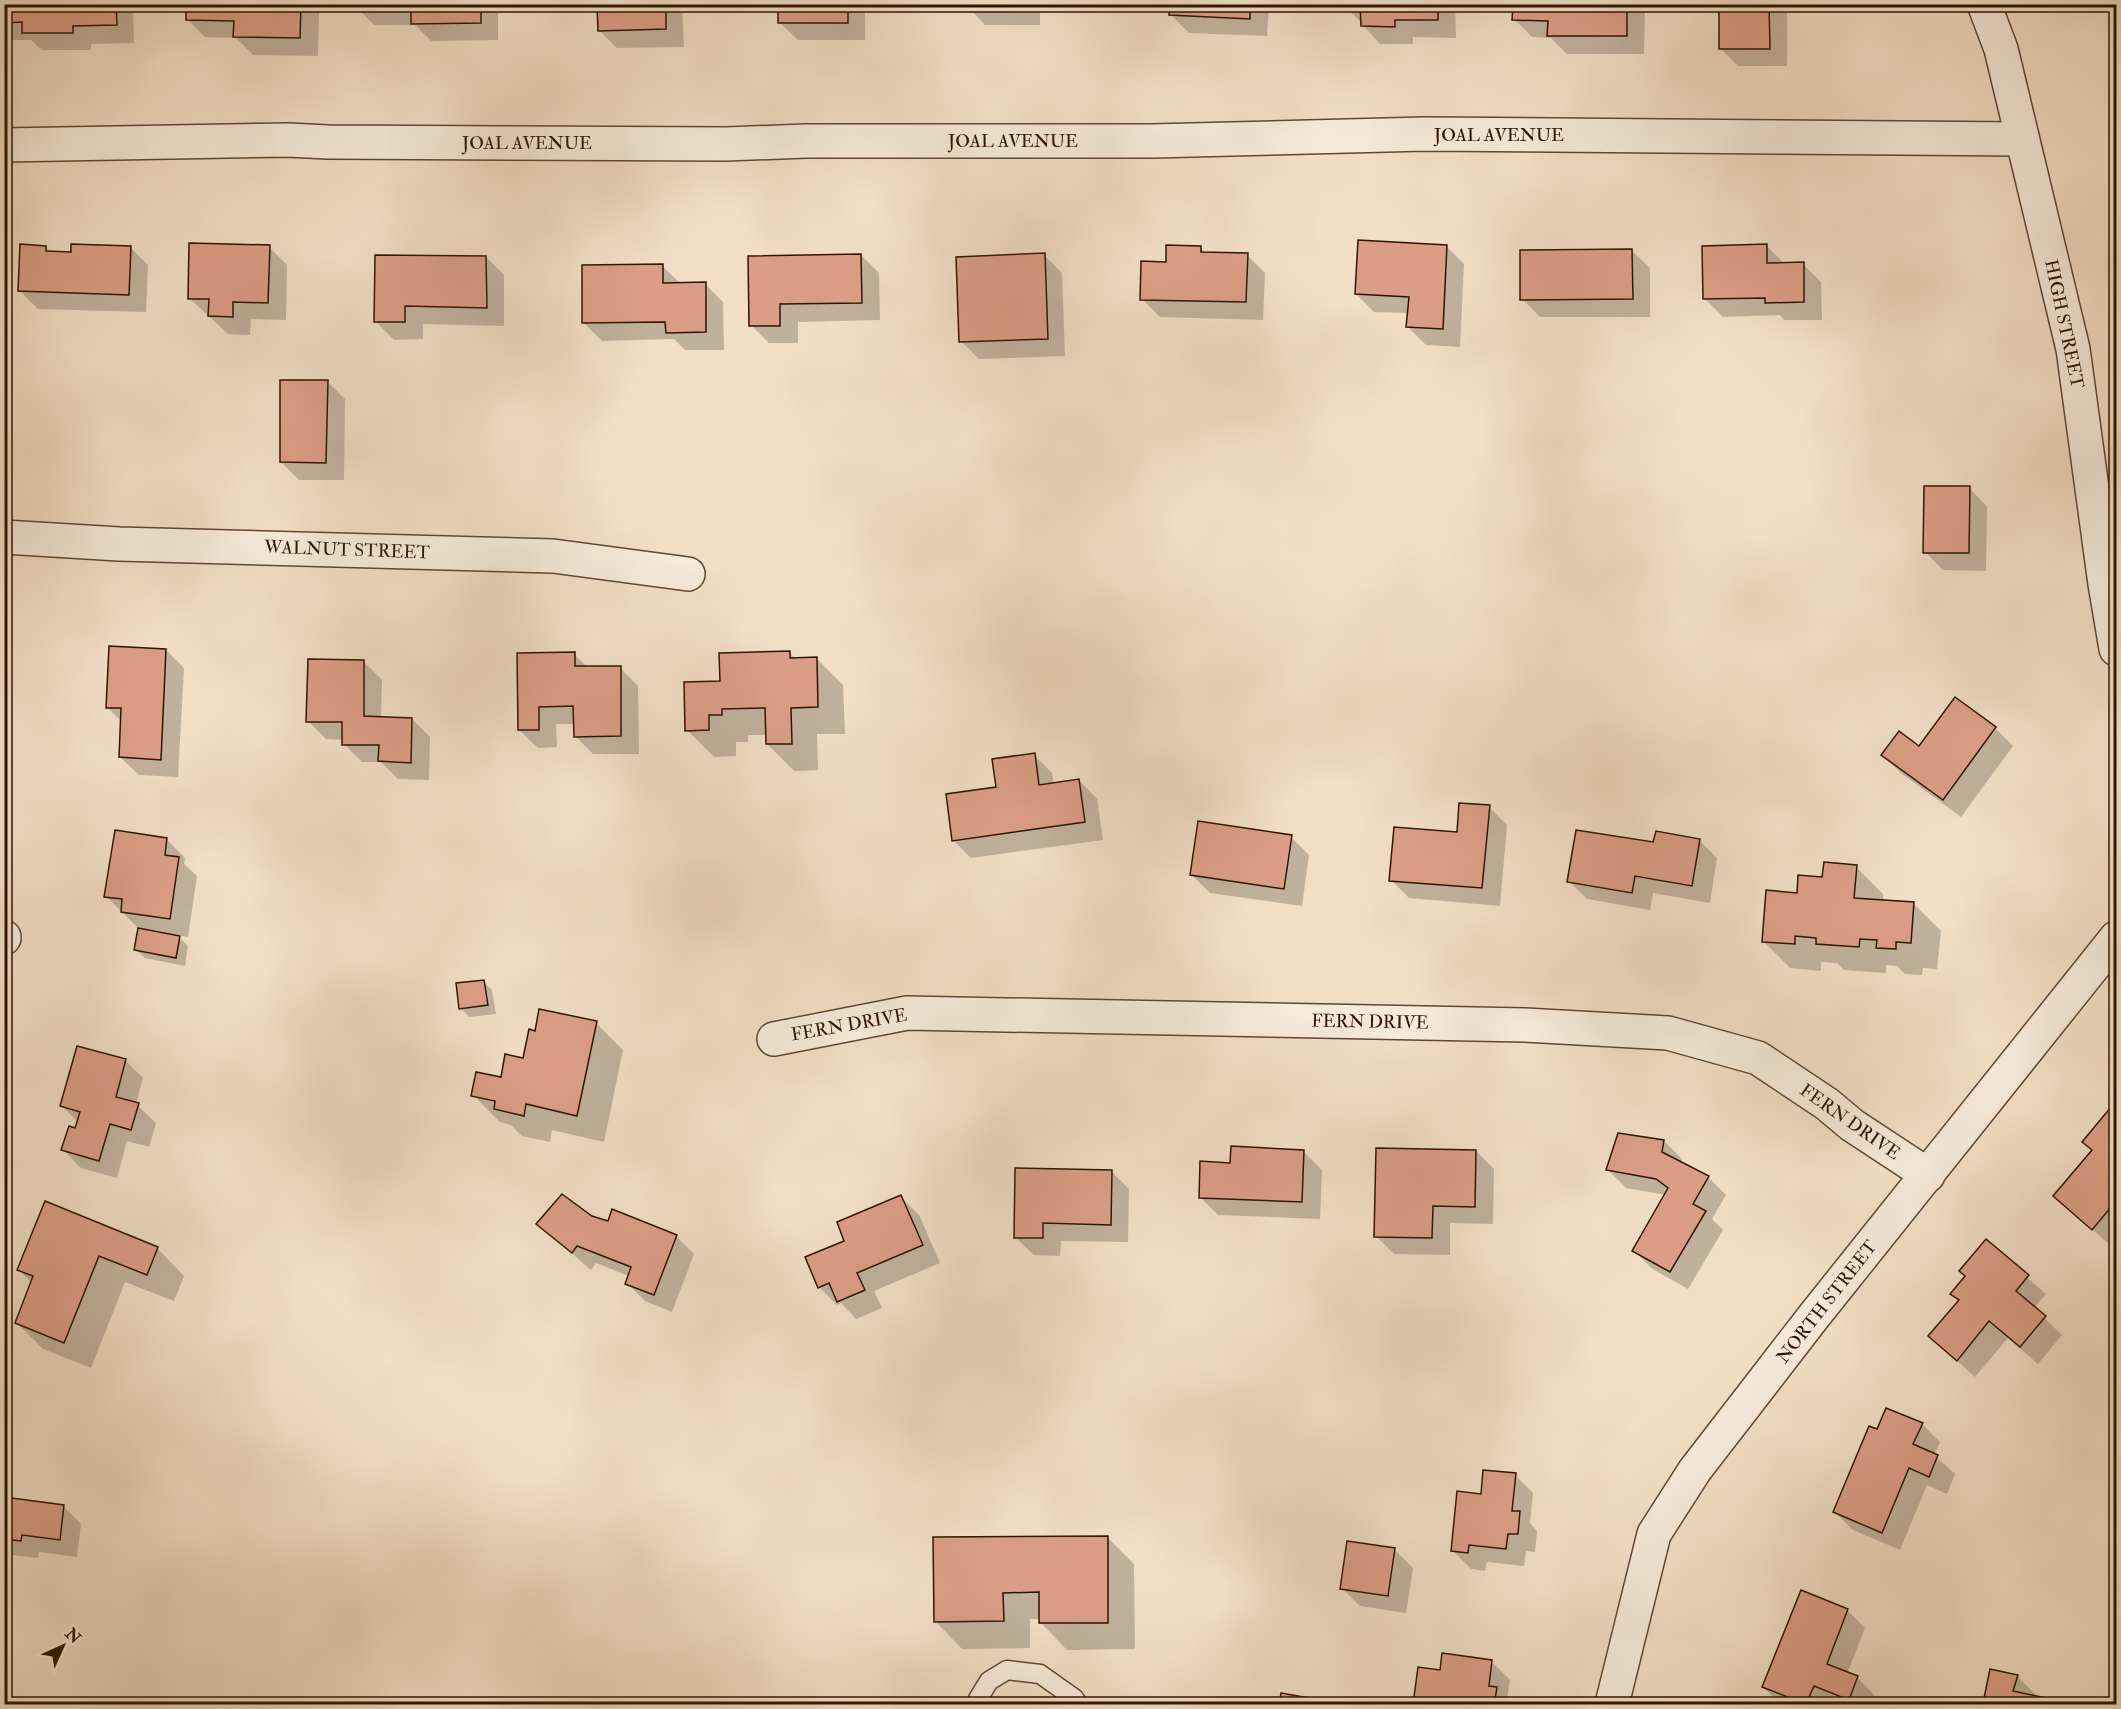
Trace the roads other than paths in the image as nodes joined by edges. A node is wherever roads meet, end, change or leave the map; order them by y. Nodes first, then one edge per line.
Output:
1 (1984, 4) edge
2 (2021, 139) junction
3 (4, 145) edge
4 (4, 537) edge
5 (688, 574) dead end
6 (2116, 649) edge
7 (2116, 938) edge
8 (774, 1038) dead end
9 (1928, 1175) junction
10 (978, 1704) edge
11 (1078, 1704) edge
12 (1612, 1704) edge

1 - 2 street, HIGH STREET
2 - 3 street, JOAL AVENUE
2 - 6 street, HIGH STREET
4 - 5 street, WALNUT STREET
7 - 9 street, NORTH STREET
8 - 9 street, FERN DRIVE
9 - 12 street, NORTH STREET
10 - 11 lane

